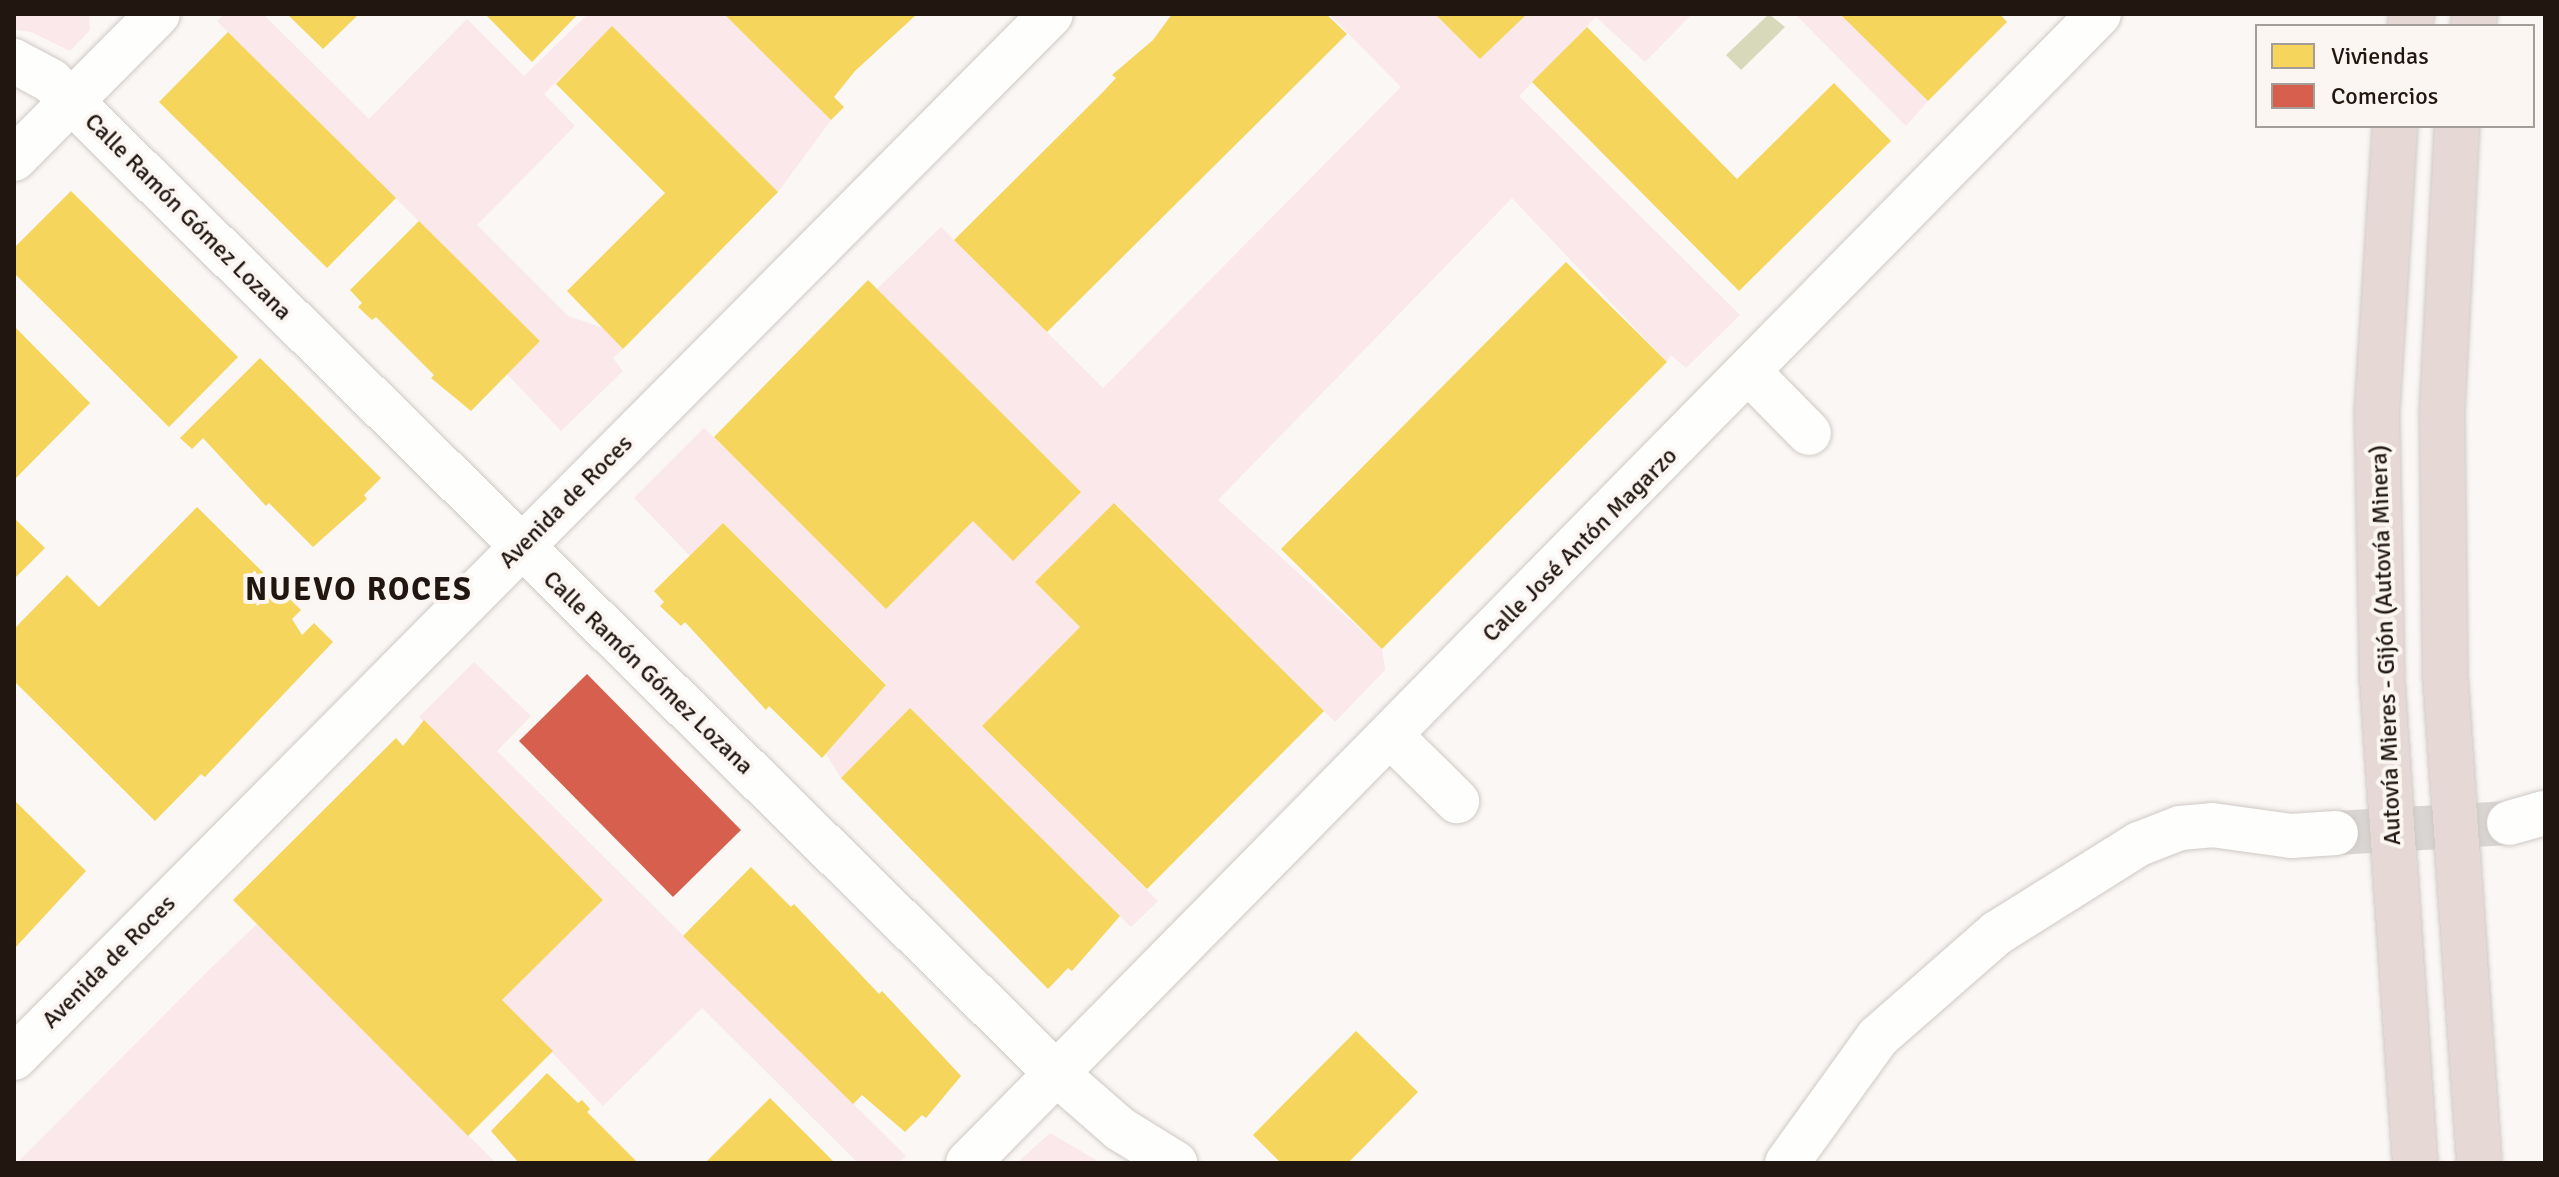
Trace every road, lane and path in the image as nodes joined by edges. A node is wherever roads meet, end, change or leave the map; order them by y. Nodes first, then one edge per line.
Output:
1 (158, 14) edge
2 (1051, 14) edge
3 (2099, 14) edge
4 (14, 61) edge
5 (71, 101) junction
6 (2395, 128) edge
7 (2457, 128) edge
8 (14, 159) edge
9 (1750, 373) junction
10 (1809, 433) dead end
11 (520, 548) junction
12 (1391, 736) junction
13 (1457, 801) dead end
14 (2336, 833) tunnel mouth
15 (14, 1058) edge
16 (1057, 1074) junction
17 (968, 1163) edge
18 (1175, 1163) edge
19 (1787, 1163) edge
20 (2415, 1163) edge
21 (2479, 1163) edge

1 - 5 street
2 - 11 street, Avenida de Roces
3 - 9 street, Calle José Antón Magarzo
4 - 5 street, Calle Ramón Gómez Lozana
5 - 8 street
5 - 11 street, Calle Ramón Gómez Lozana
6 - 20 highway, Autovía Mieres - Gijón (Autovía Minera)
7 - 21 highway
9 - 10 street
9 - 12 street, Calle José Antón Magarzo
11 - 15 street, Avenida de Roces
11 - 16 street, Calle Ramón Gómez Lozana
12 - 13 street
12 - 16 street, Calle José Antón Magarzo
14 - 19 street
16 - 17 street, Calle José Antón Magarzo
16 - 18 street, Calle Ramón Gómez Lozana

